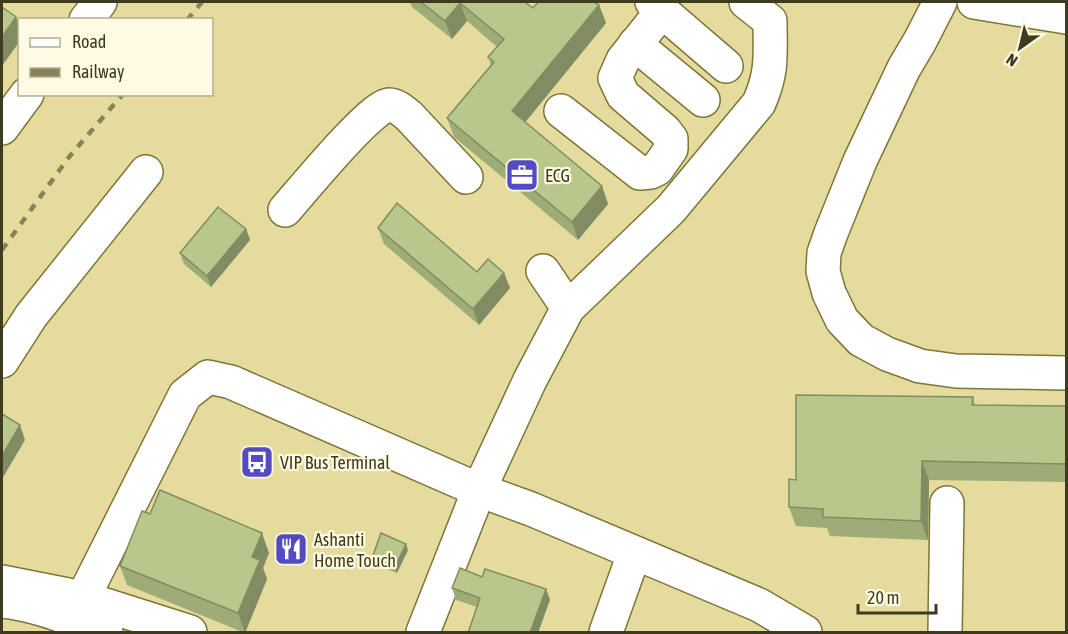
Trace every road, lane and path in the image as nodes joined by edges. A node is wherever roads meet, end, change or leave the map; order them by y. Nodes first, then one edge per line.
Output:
1 (100, 2) edge
2 (940, 2) edge
3 (974, 2) edge
4 (657, 6) edge
5 (767, 8) edge
6 (1066, 17) edge
7 (88, 18) edge
8 (635, 44) junction
9 (726, 66) dead end
10 (26, 96) edge
11 (703, 99) dead end
12 (561, 111) dead end
13 (2, 128) edge
14 (146, 172) dead end
15 (466, 177) dead end
16 (285, 210) dead end
17 (543, 271) dead end
18 (568, 308) junction
19 (2, 361) edge
20 (1066, 373) edge
21 (479, 490) junction
22 (947, 503) dead end
23 (634, 554) junction
24 (2, 582) edge
25 (83, 598) junction
26 (2, 601) edge
27 (2, 619) edge
28 (39, 633) edge
29 (106, 633) edge
30 (190, 633) edge
31 (423, 633) edge
32 (606, 633) edge
33 (805, 633) edge
34 (945, 633) edge

1 - 7 main road
2 - 20 main road
3 - 6 main road
4 - 8 main road
4 - 9 main road
5 - 18 main road
8 - 11 main road
8 - 12 main road
10 - 13 main road
14 - 19 main road
15 - 16 main road
17 - 18 main road
18 - 21 main road
21 - 23 main road
21 - 25 main road
21 - 31 main road
22 - 34 main road
23 - 32 main road
23 - 33 main road
24 - 25 main road
25 - 30 main road
26 - 29 main road
27 - 28 main road

